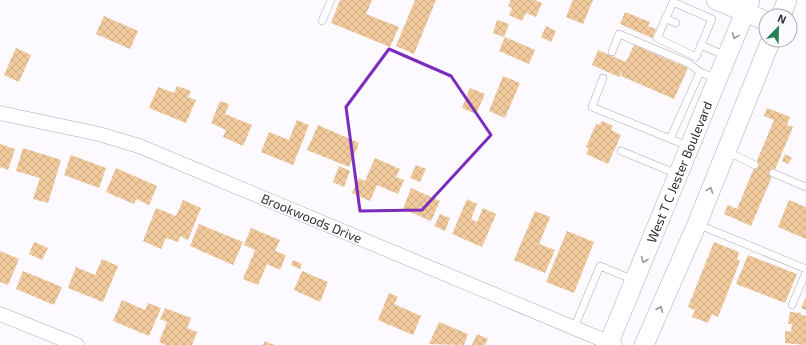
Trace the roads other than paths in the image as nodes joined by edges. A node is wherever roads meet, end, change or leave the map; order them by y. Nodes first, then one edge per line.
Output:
1 (331, 0) edge
2 (716, 0) edge
3 (674, 1) edge
4 (747, 6) edge
5 (758, 15) edge
6 (665, 18) junction
7 (322, 21) dead end
8 (676, 23) dead end
9 (701, 45) junction
10 (768, 48) edge
11 (612, 52) dead end
12 (726, 57) junction
13 (700, 72) junction
14 (603, 78) dead end
15 (718, 79) junction
16 (700, 98) junction
17 (0, 113) edge
18 (690, 121) junction
19 (670, 139) junction
20 (690, 147) junction
21 (621, 151) dead end
22 (726, 151) junction
23 (755, 165) dead end
24 (773, 173) dead end
25 (679, 175) junction
26 (806, 186) edge
27 (697, 224) junction
28 (806, 270) edge
29 (635, 280) junction
30 (792, 305) dead end
31 (0, 314) edge
32 (574, 328) junction
33 (611, 344) edge
34 (77, 345) edge
35 (644, 345) edge

1 - 7 lane
2 - 4 main road
3 - 6 lane
3 - 9 lane
4 - 5 main road
4 -> 12 main road, West T C Jester Boulevard
6 - 8 lane
6 - 9 lane
9 - 12 lane
10 - 22 main road
11 - 13 lane
12 - 15 main road, West T C Jester Boulevard
13 - 15 lane
13 - 16 lane
14 - 19 lane
15 - 16 main road, West T C Jester Boulevard
16 - 18 main road, West T C Jester Boulevard
17 - 32 street, Brookwoods Drive
18 - 19 lane
18 - 20 main road, West T C Jester Boulevard
19 - 20 lane
20 - 25 main road, West T C Jester Boulevard
21 - 25 lane
22 - 23 lane
27 -> 22 main road
24 - 26 lane
25 -> 29 main road, West T C Jester Boulevard
27 - 28 lane
35 -> 27 main road
28 - 30 lane
29 - 32 lane
29 - 33 main road, West T C Jester Boulevard
31 - 34 street
32 - 33 street, Brookwoods Drive

